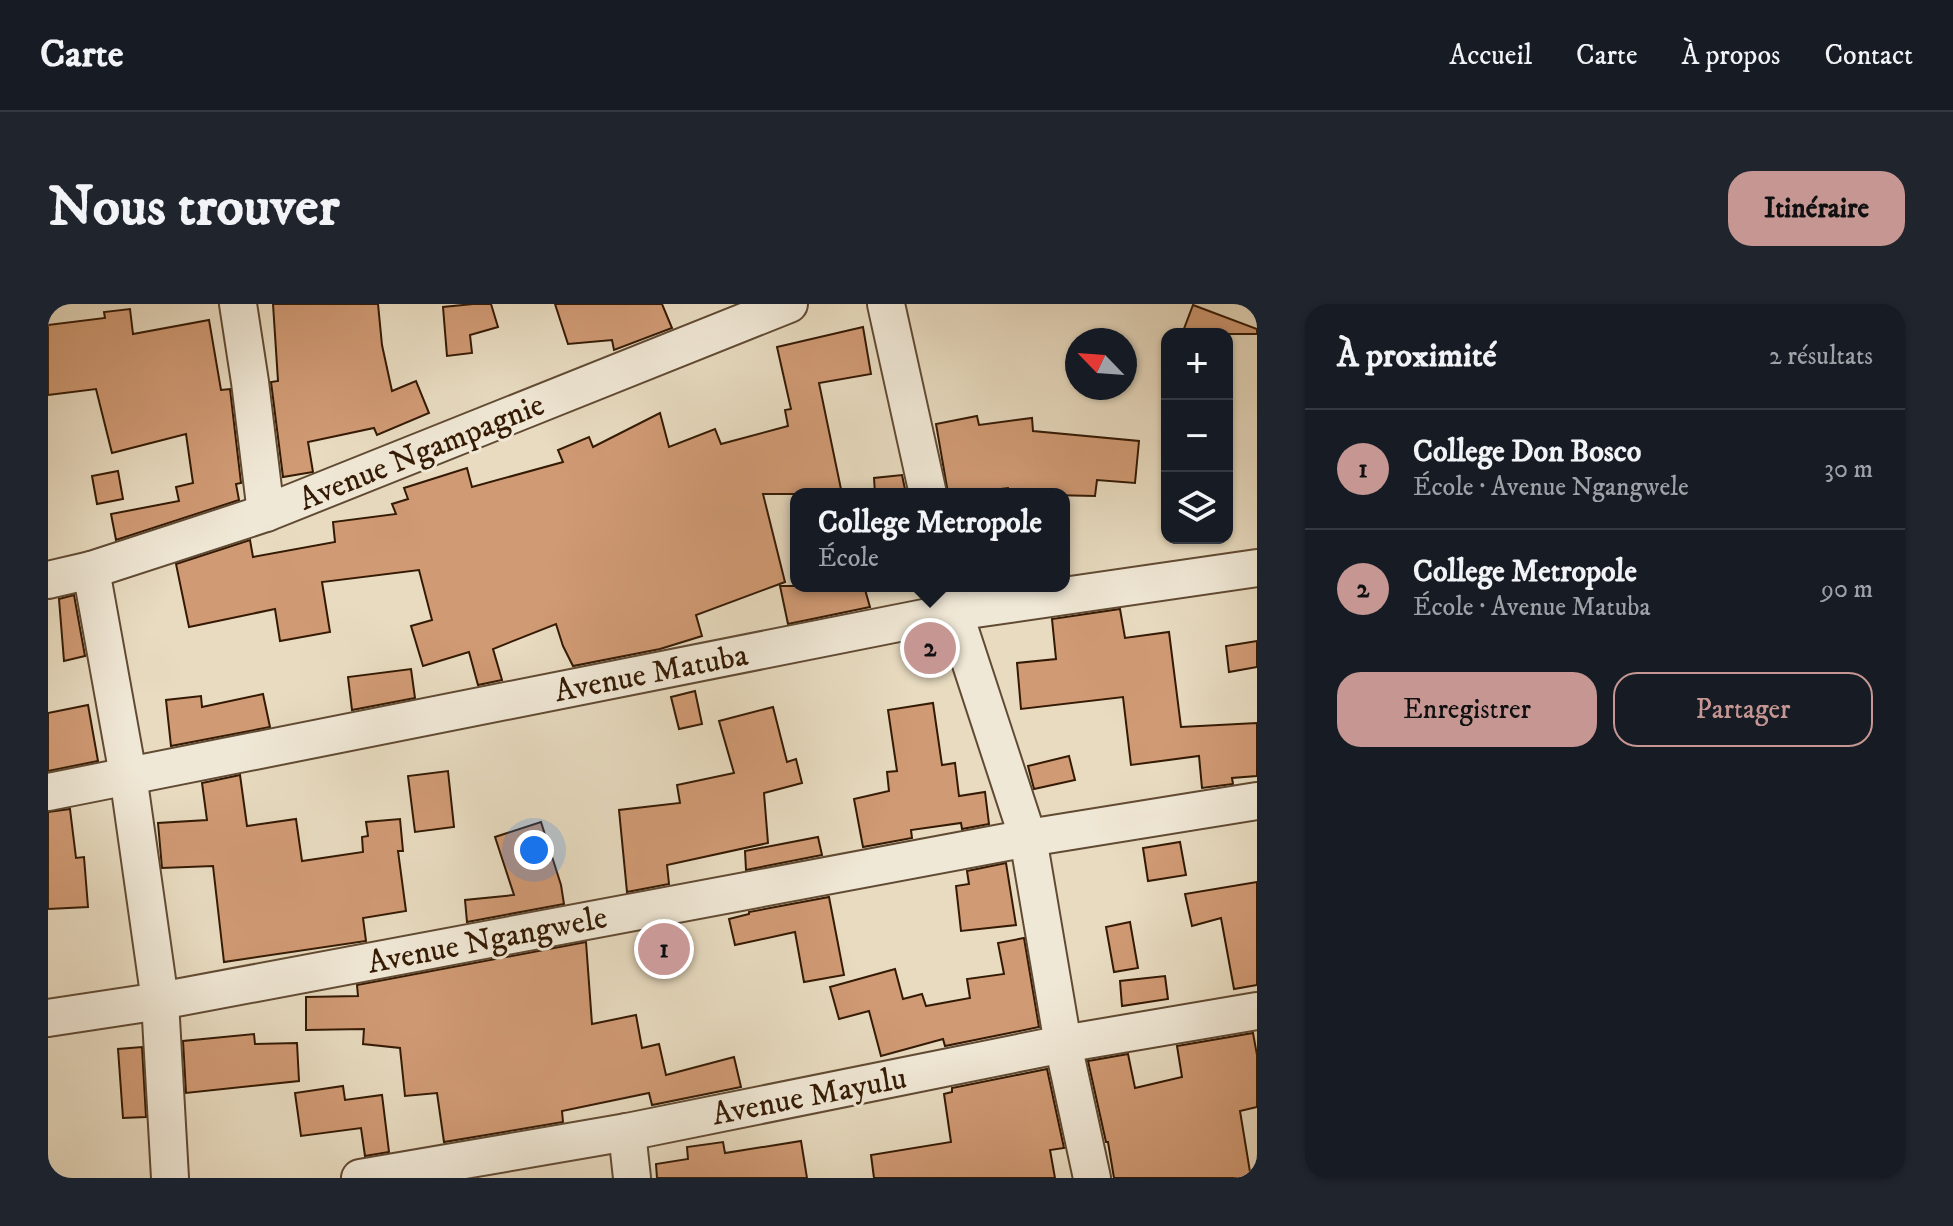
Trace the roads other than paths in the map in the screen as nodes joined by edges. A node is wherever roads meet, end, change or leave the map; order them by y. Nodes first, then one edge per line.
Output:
1 (238, 304) edge
2 (789, 304) edge
3 (886, 304) edge
4 (927, 488) edge
5 (266, 513) junction
6 (1257, 568) edge
7 (91, 570) junction
8 (48, 580) edge
9 (1070, 587) edge
10 (1020, 592) edge
11 (951, 599) edge
12 (128, 775) junction
13 (48, 792) edge
14 (1257, 801) edge
15 (1028, 838) junction
16 (160, 1001) junction
17 (1257, 1011) edge
18 (48, 1018) edge
19 (1063, 1044) junction
20 (627, 1132) junction
21 (170, 1178) edge
22 (360, 1178) edge
23 (632, 1178) edge
24 (1092, 1178) edge

1 - 5 street
2 - 5 street, Avenue Ngampagnie
3 - 4 street
5 - 7 street, Avenue Ngampagnie
6 - 9 street, Avenue Matuba
7 - 8 street, Avenue Ngampagnie
7 - 12 street
10 - 11 street, Avenue Matuba
11 - 12 street, Avenue Matuba
11 - 15 street
12 - 13 street, Avenue Matuba
12 - 16 street
14 - 15 street, Avenue Ngangwele
15 - 16 street, Avenue Ngangwele
15 - 19 street
16 - 18 street, Avenue Ngangwele
16 - 21 street
17 - 19 street, Avenue Mayulu
19 - 20 street, Avenue Mayulu
19 - 24 street
20 - 22 street, Avenue Mayulu
20 - 23 street

